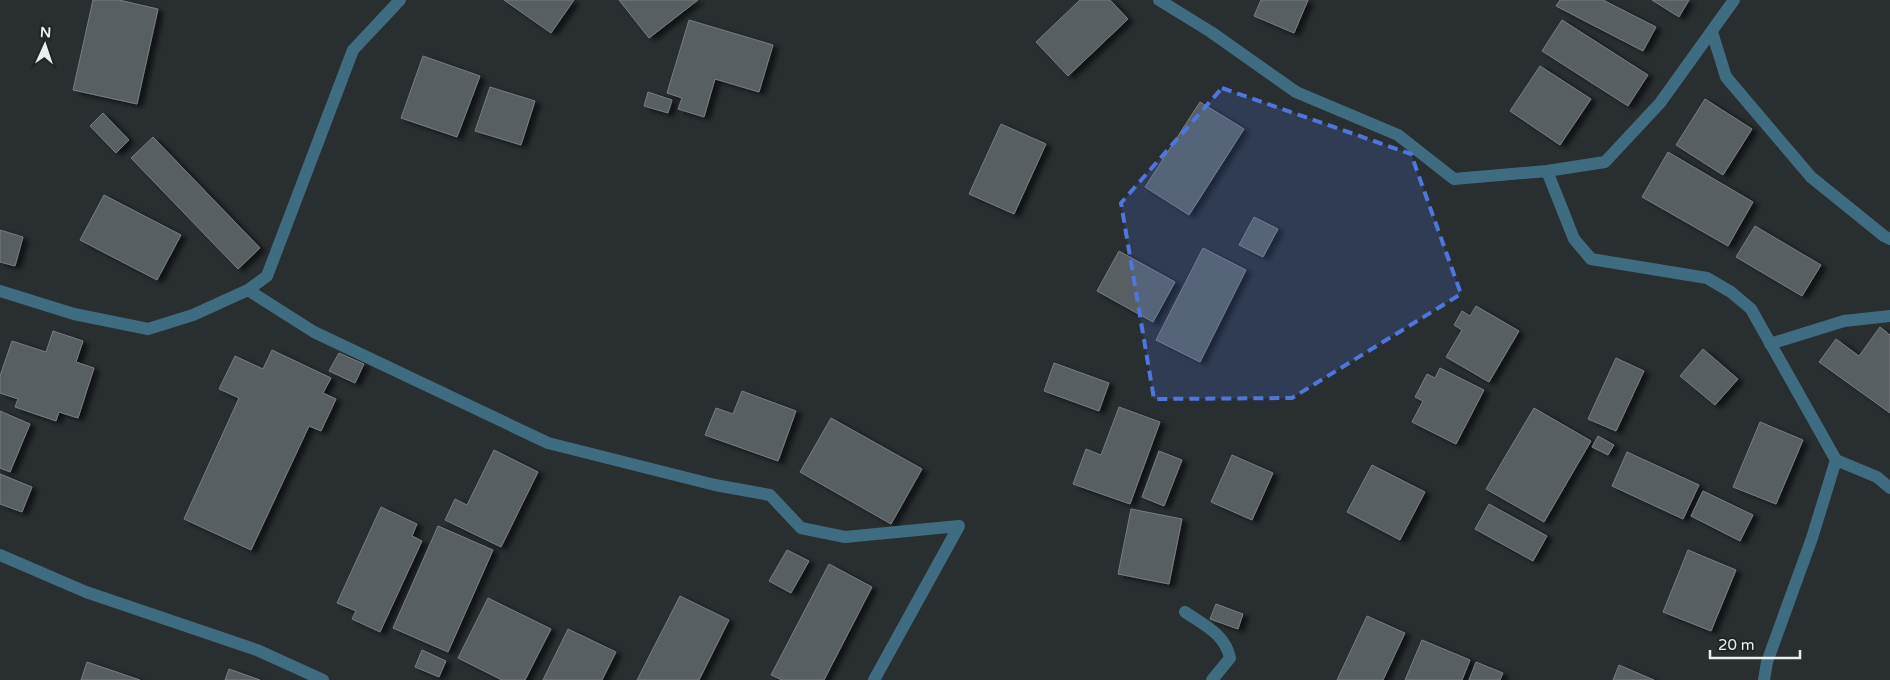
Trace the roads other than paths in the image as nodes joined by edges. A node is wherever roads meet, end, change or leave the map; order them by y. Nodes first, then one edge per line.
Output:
1 (400, 0) edge
2 (1159, 0) edge
3 (1734, 0) edge
4 (1712, 32) junction
5 (1547, 171) junction
6 (1890, 239) edge
7 (248, 290) junction
8 (0, 291) edge
9 (1890, 316) edge
10 (1770, 344) junction
11 (1836, 460) junction
12 (1890, 488) edge
13 (0, 555) edge
14 (1185, 612) dead end
15 (323, 680) edge
16 (874, 680) edge
17 (1212, 680) edge
18 (1764, 680) edge

1 - 7 street
2 - 5 street
3 - 4 street
4 - 5 street
4 - 6 street
5 - 10 street
7 - 8 street
7 - 16 street
9 - 10 street
10 - 11 street
11 - 12 street
11 - 18 street
13 - 15 street
14 - 17 street

